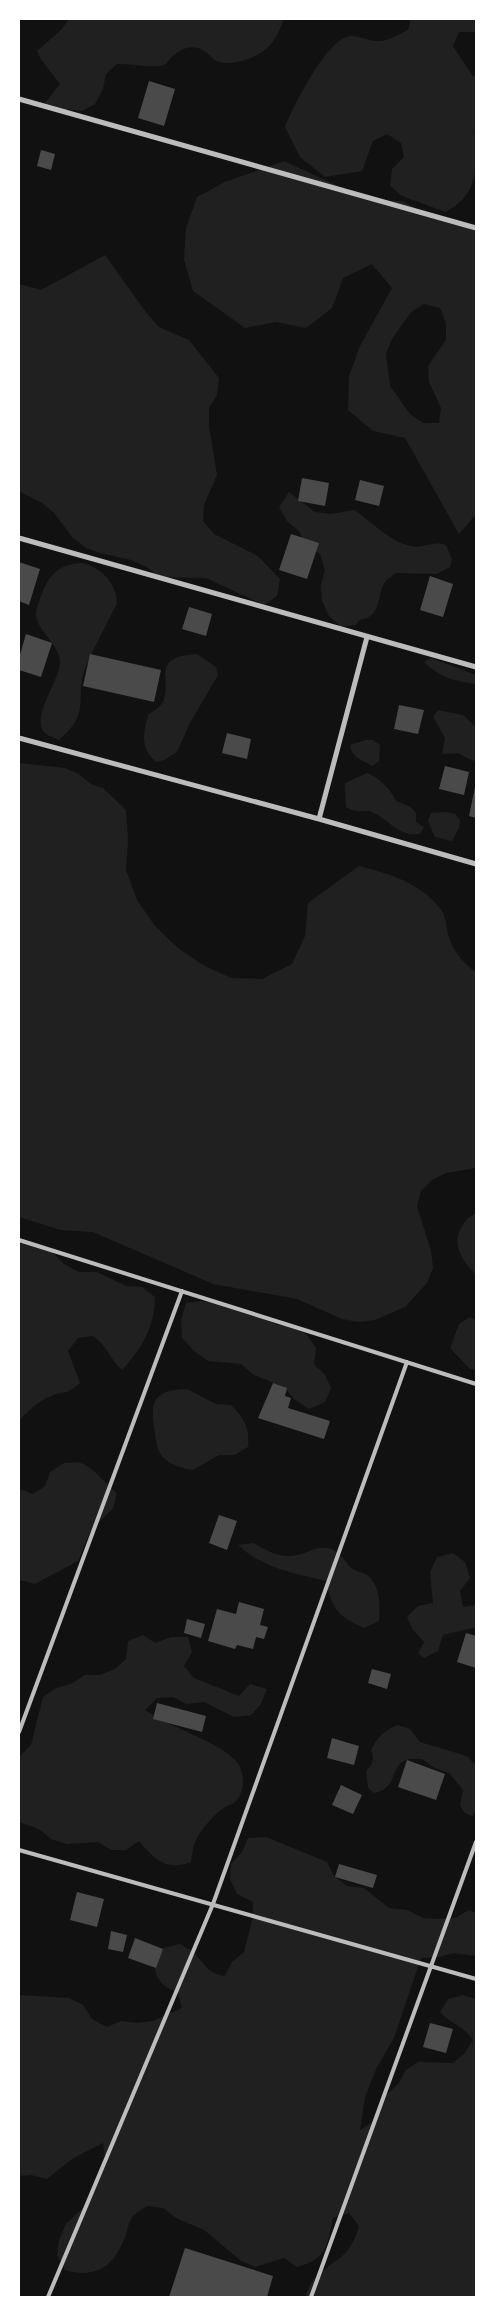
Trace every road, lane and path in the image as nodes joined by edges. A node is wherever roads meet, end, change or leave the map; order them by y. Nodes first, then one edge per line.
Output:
1 (19, 99) edge
2 (476, 228) edge
3 (19, 538) edge
4 (368, 637) junction
5 (476, 668) edge
6 (19, 738) edge
7 (319, 819) junction
8 (476, 864) edge
9 (19, 1240) edge
10 (182, 1291) junction
11 (407, 1362) junction
12 (476, 1384) edge
13 (19, 1732) edge
14 (476, 1842) edge
15 (19, 1850) edge
16 (213, 1904) junction
17 (431, 1967) junction
18 (476, 1979) edge
19 (48, 2297) edge
20 (311, 2297) edge

1 - 2 street
3 - 4 street
4 - 5 street
4 - 7 street
6 - 7 street
7 - 8 street
9 - 10 lane
10 - 11 lane
10 - 13 lane
11 - 12 lane
11 - 16 lane
14 - 17 lane
15 - 16 lane
16 - 17 lane
16 - 19 lane
17 - 18 lane
17 - 20 lane

